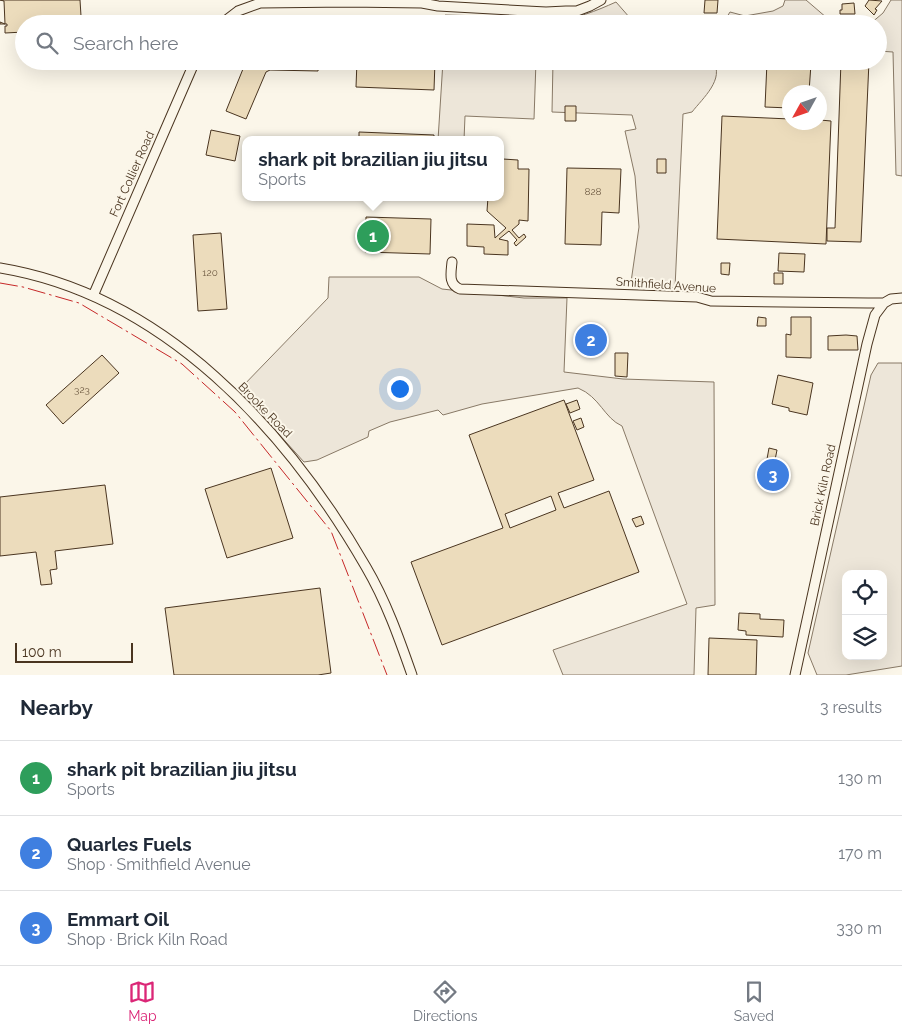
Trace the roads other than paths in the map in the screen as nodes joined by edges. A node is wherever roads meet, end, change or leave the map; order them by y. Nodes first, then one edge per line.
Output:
1 (601, 0) edge
2 (233, 15) edge
3 (191, 70) edge
4 (452, 262) dead end
5 (0, 268) edge
6 (93, 296) junction
7 (902, 298) edge
8 (884, 303) junction
9 (412, 675) edge
10 (794, 675) edge

1 - 2 street
3 - 6 street, Fort Collier Road
4 - 8 street, Smithfield Avenue
5 - 6 street, Brooke Road
6 - 9 street, Brooke Road
7 - 8 street, Smithfield Avenue
8 - 10 street, Brick Kiln Road

